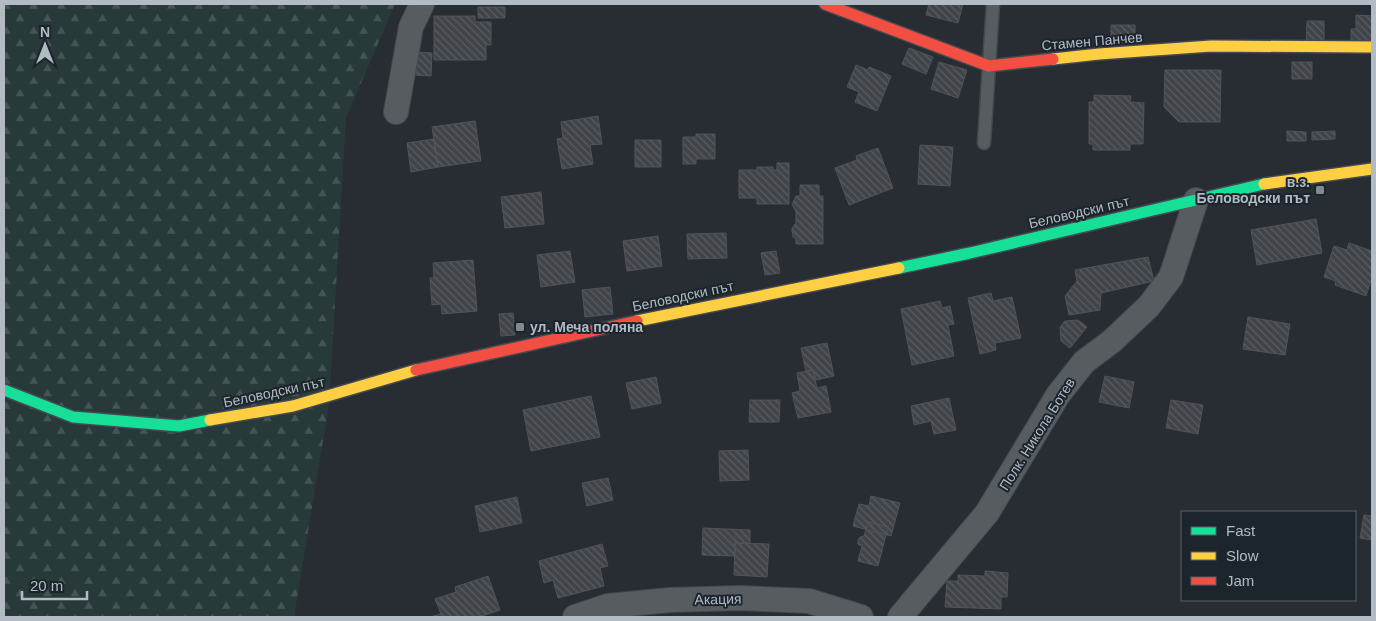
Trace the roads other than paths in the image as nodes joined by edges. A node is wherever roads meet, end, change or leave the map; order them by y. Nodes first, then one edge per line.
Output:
1 (422, 4) edge
2 (825, 4) edge
3 (993, 4) edge
4 (1372, 47) edge
5 (989, 66) junction
6 (396, 112) dead end
7 (984, 143) dead end
8 (1372, 169) edge
9 (1196, 200) junction
10 (4, 390) edge
11 (574, 617) edge
12 (861, 617) edge
13 (900, 617) edge

1 - 6 street
2 - 5 street, Стамен Панчев
3 - 5 lane
4 - 5 street, Стамен Панчев
5 - 7 lane
8 - 9 street, Беловодски път
9 - 10 street, Беловодски път
9 - 13 street, Полк. Никола Ботев
11 - 12 street, Акация

